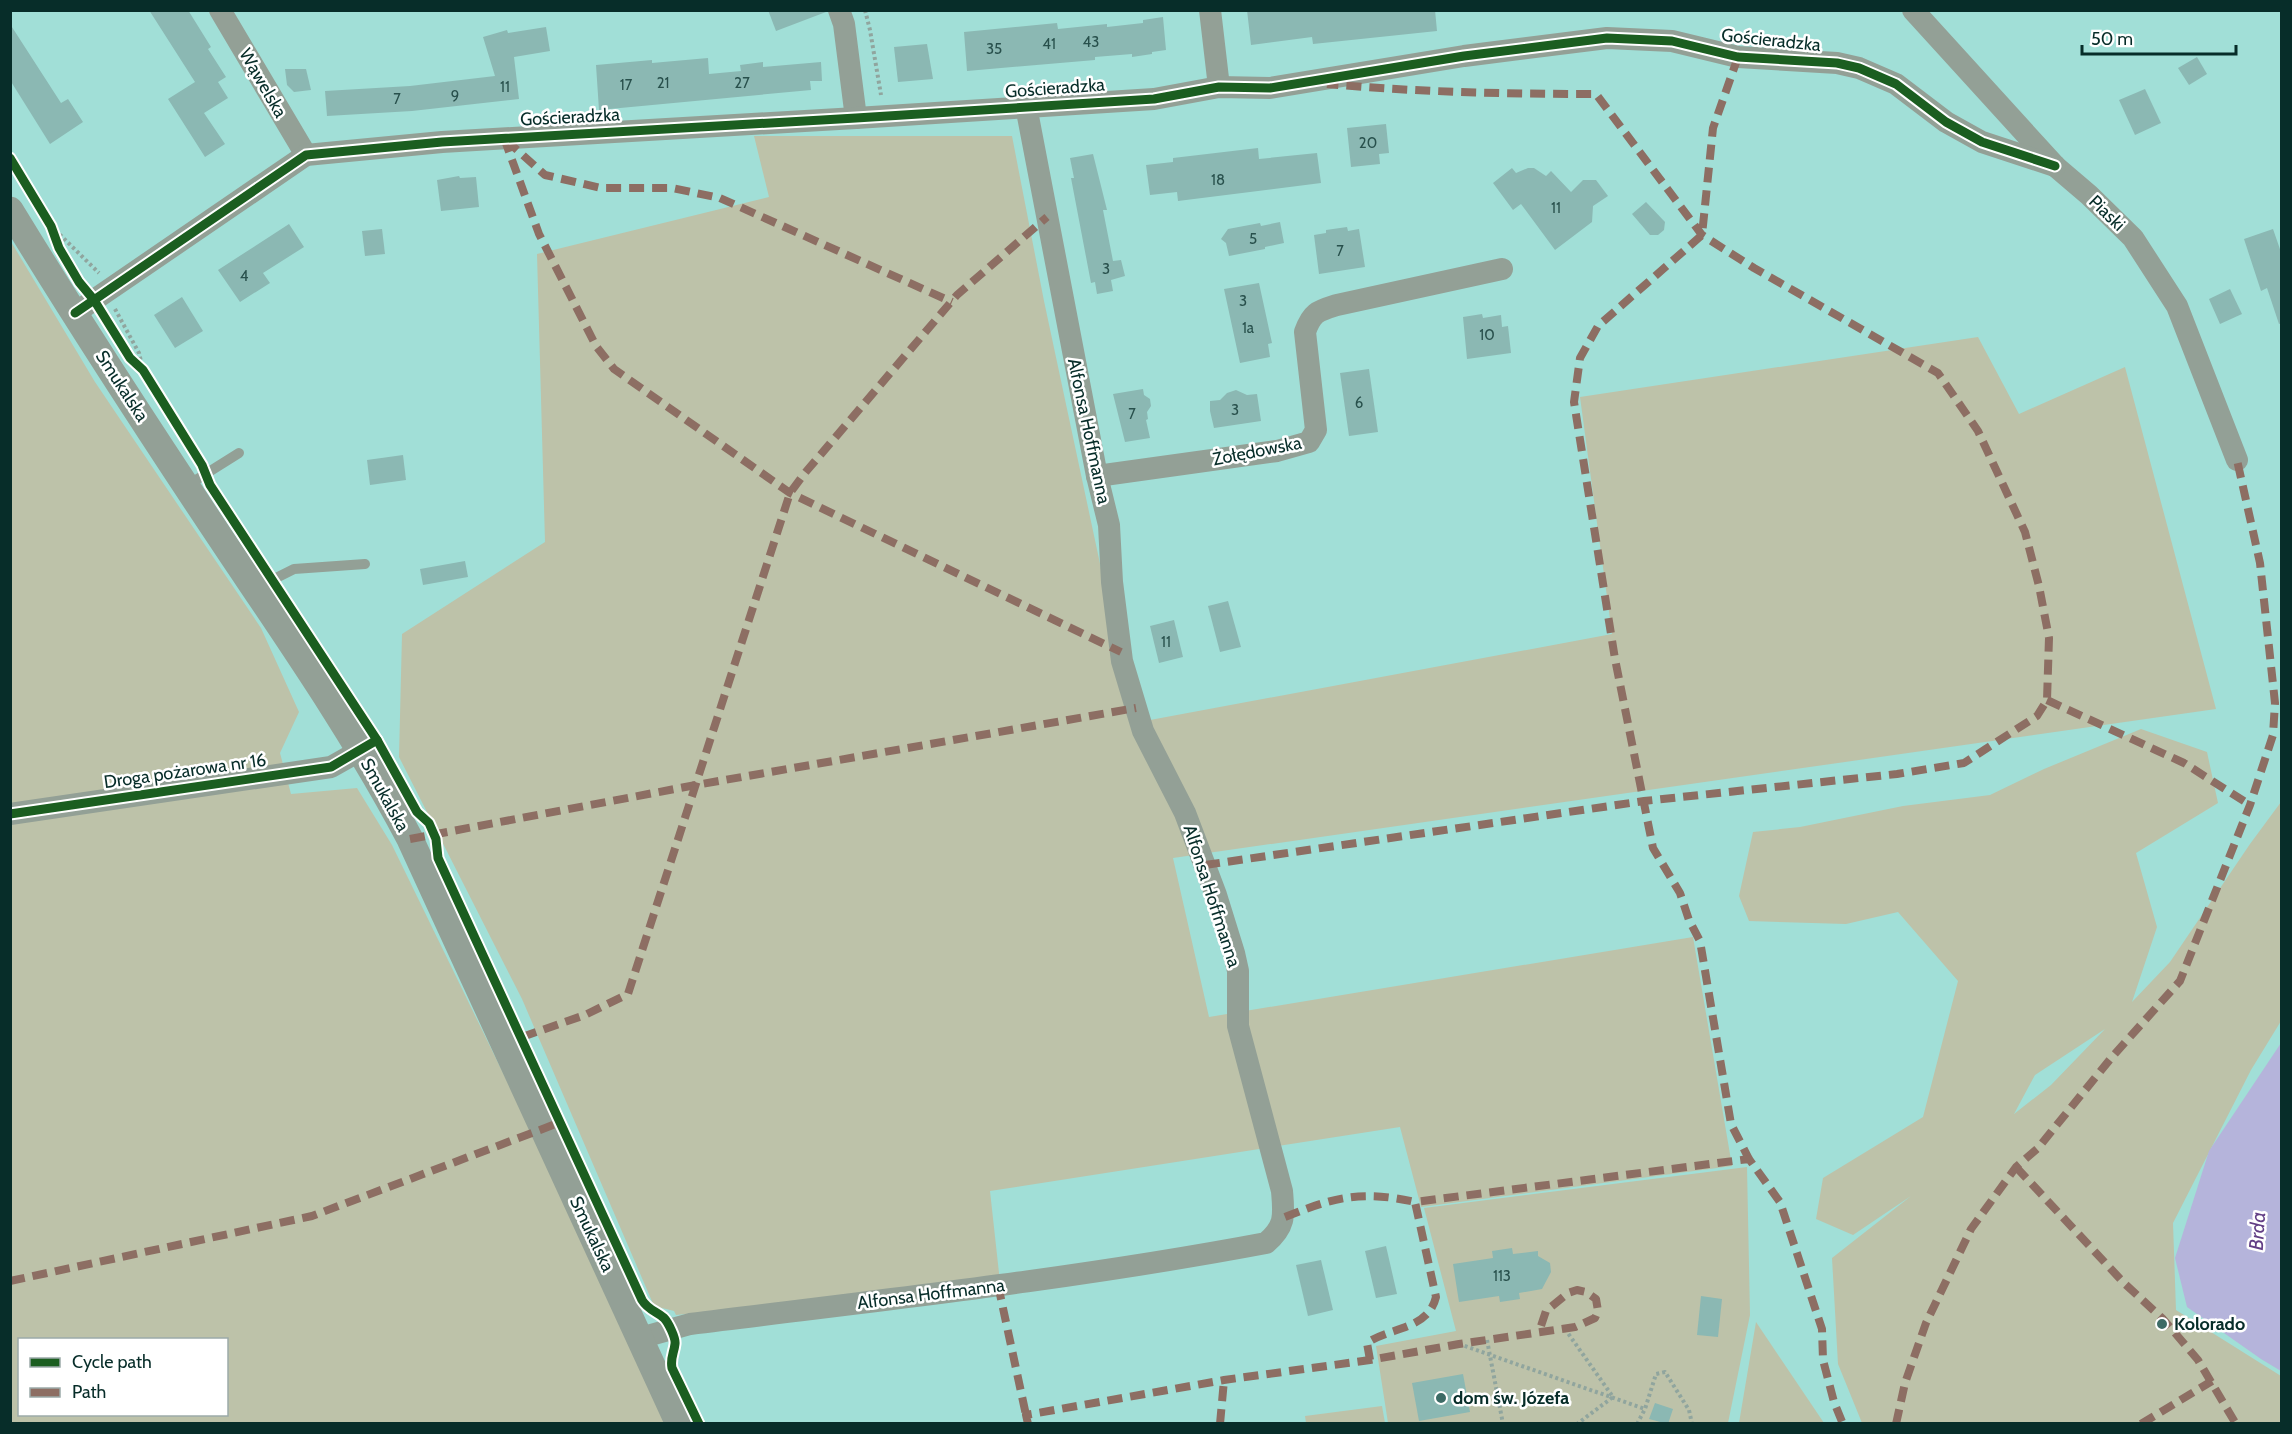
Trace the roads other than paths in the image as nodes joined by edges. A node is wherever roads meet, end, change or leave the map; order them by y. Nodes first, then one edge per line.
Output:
1 (839, 10) edge
2 (1210, 10) edge
3 (1913, 10) edge
4 (227, 13) edge
5 (1219, 87) junction
6 (1026, 106) junction
7 (856, 118) junction
8 (306, 155) junction
9 (2055, 166) junction
10 (10, 210) edge
11 (1502, 269) dead end
12 (75, 313) junction
13 (239, 453) dead end
14 (2237, 460) dead end
15 (1097, 476) junction
16 (188, 485) junction
17 (365, 564) dead end
18 (257, 591) junction
19 (361, 750) junction
20 (10, 814) edge
21 (640, 1338) junction
22 (680, 1424) edge

1 - 7 street
2 - 5 street
3 - 9 street, Piaski
4 - 8 street, Wąwelska
5 - 6 street, Gościeradzka
5 - 9 street, Gościeradzka
6 - 7 street, Gościeradzka
6 - 15 street, Alfonsa Hoffmanna
7 - 8 street, Gościeradzka
8 - 12 street, Gościeradzka
9 - 14 street, Piaski
10 - 12 street, Smukalska
11 - 15 street, Żołędowska
12 - 16 street, Smukalska
13 - 16 lane
15 - 21 street, Alfonsa Hoffmanna
16 - 18 street, Smukalska
17 - 18 lane
18 - 19 street, Smukalska
19 - 20 street, Droga pożarowa nr 16
19 - 21 street, Smukalska
21 - 22 street, Smukalska

